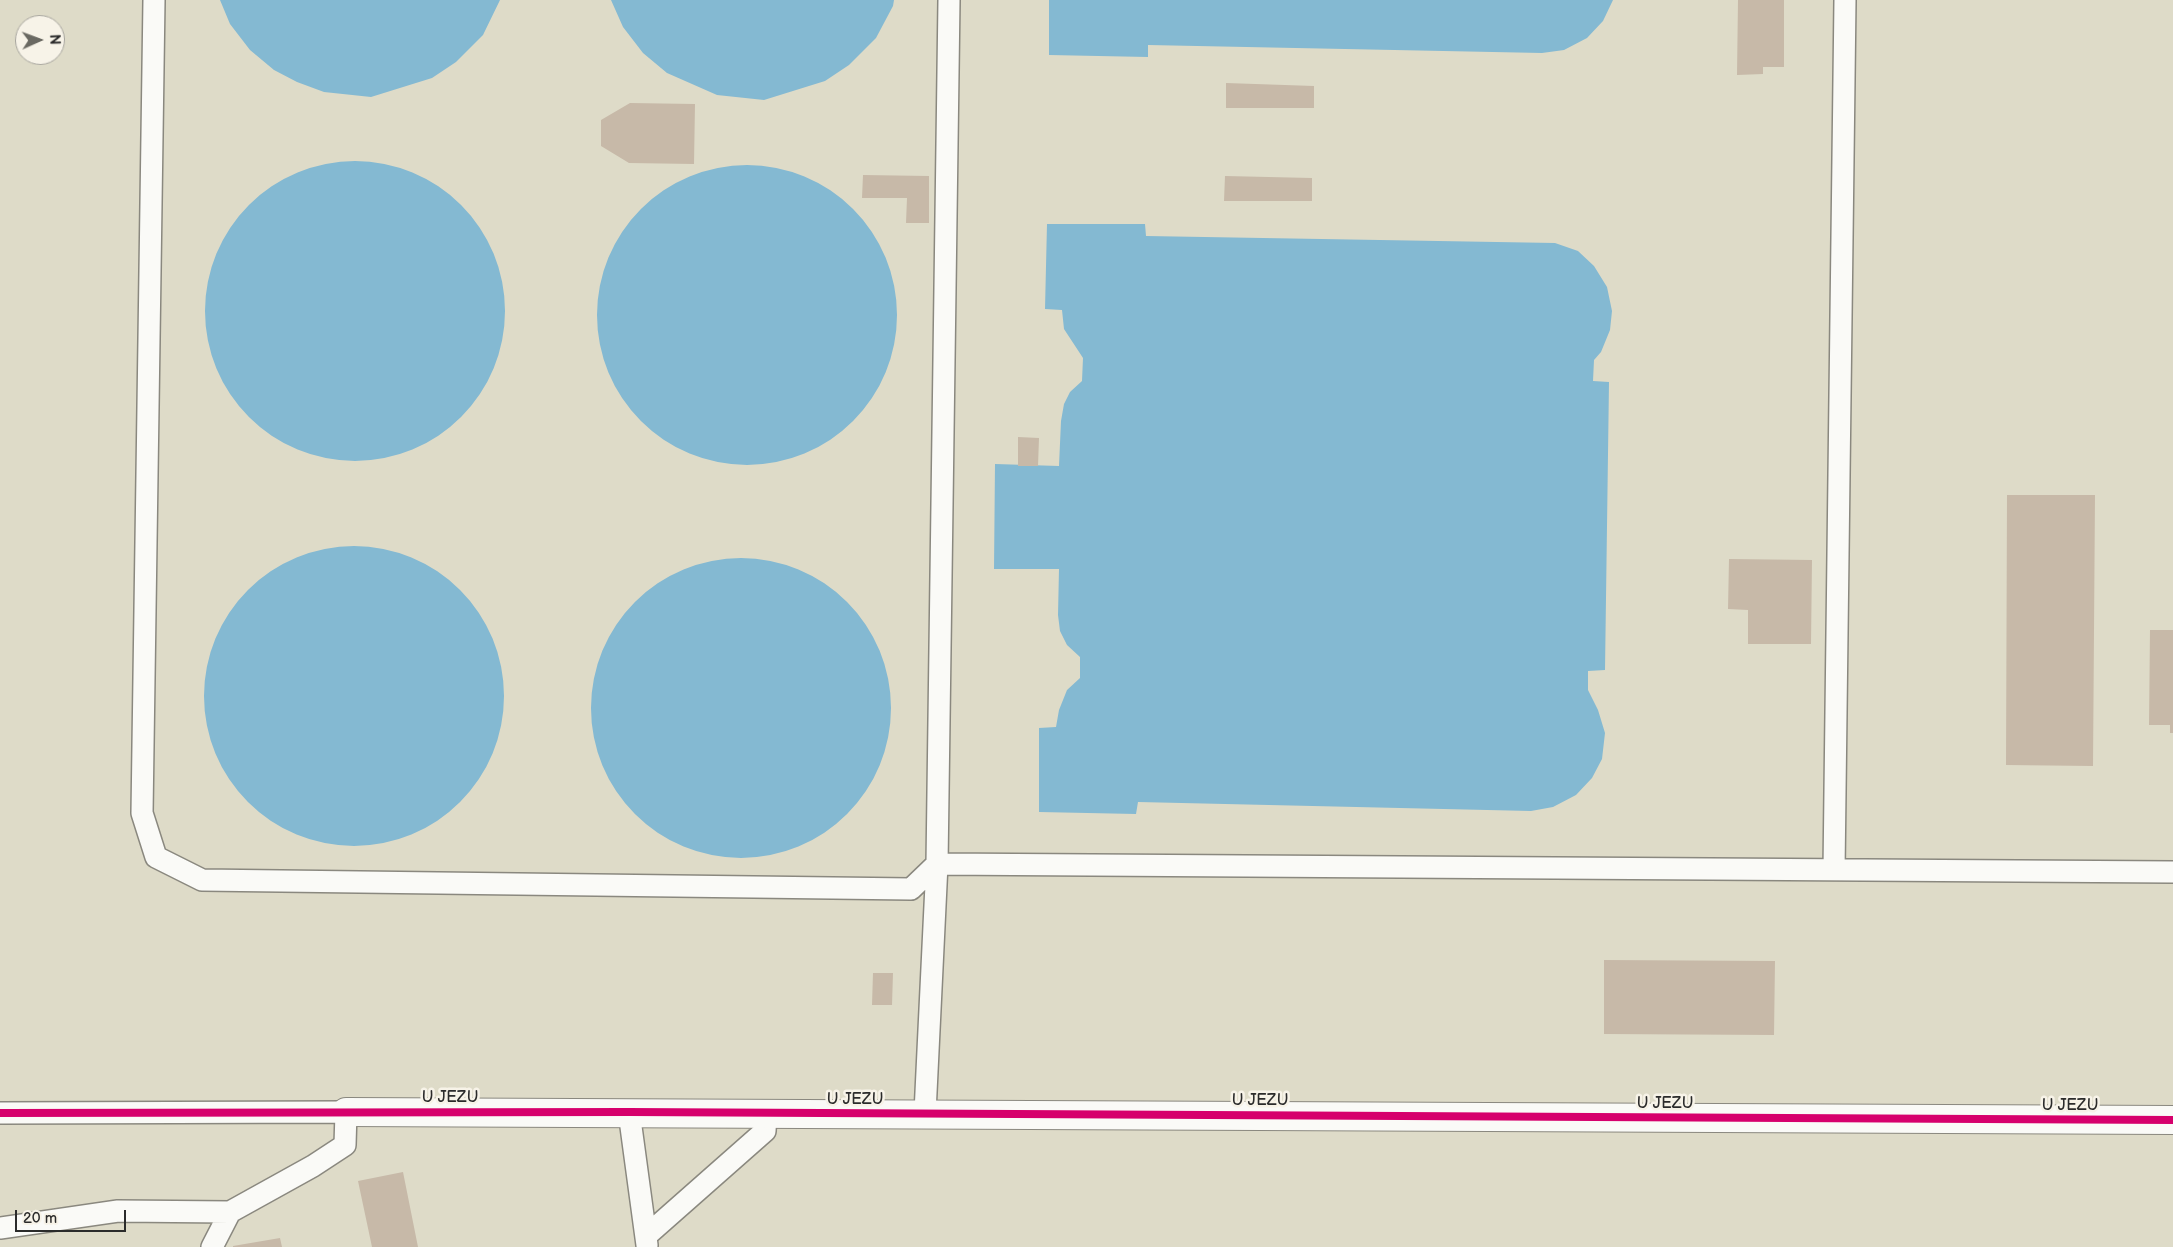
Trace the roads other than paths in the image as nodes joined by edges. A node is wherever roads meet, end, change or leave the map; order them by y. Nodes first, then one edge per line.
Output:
1 (154, 0) edge
2 (950, 0) edge
3 (1844, 0) edge
4 (937, 864) junction
5 (1834, 870) junction
6 (2173, 872) edge
7 (346, 1112) junction
8 (629, 1112) junction
9 (0, 1113) edge
10 (925, 1113) junction
11 (766, 1114) junction
12 (2173, 1120) edge
13 (230, 1212) junction
14 (0, 1228) edge
15 (646, 1242) edge
16 (212, 1247) edge

1 - 4 lane
2 - 4 lane
3 - 5 lane
4 - 5 lane
4 - 10 lane
5 - 6 lane
7 - 8 street, U JEZU
7 - 9 lane
7 - 13 lane
8 - 11 street, U JEZU
8 - 15 lane
10 - 11 street, U JEZU
10 - 12 street, U JEZU
11 - 15 lane
13 - 14 lane
13 - 16 lane

